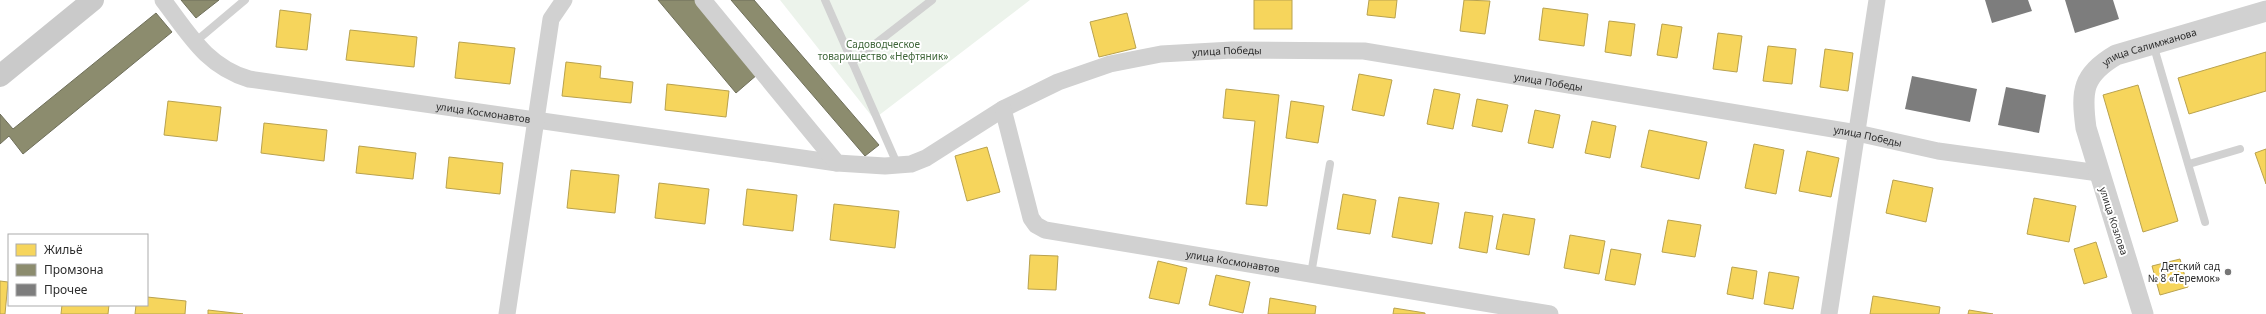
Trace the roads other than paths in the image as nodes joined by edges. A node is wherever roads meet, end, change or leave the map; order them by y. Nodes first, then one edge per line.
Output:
1 (93, 0) edge
2 (163, 0) edge
3 (245, 0) edge
4 (564, 0) edge
5 (703, 0) edge
6 (824, 0) edge
7 (932, 0) edge
8 (1877, 0) edge
9 (2266, 11) edge
10 (195, 42) junction
11 (2153, 44) junction
12 (852, 62) junction
13 (0, 76) edge
14 (1003, 109) junction
15 (537, 120) junction
16 (2086, 128) joint
17 (1857, 133) junction
18 (2240, 149) dead end
19 (837, 163) junction
20 (1330, 164) dead end
21 (2189, 164) junction
22 (898, 166) junction
23 (2099, 173) junction
24 (2206, 222) dead end
25 (1311, 274) junction
26 (507, 314) edge
27 (1550, 314) edge
28 (1829, 314) edge
29 (2143, 314) edge

1 - 13 main road
2 - 10 street, улица Космонавтов
3 - 10 lane
4 - 15 street
5 - 19 street
6 - 12 lane
7 - 12 lane
8 - 17 street
9 - 11 street, улица Салимжанова
10 - 15 street, улица Космонавтов
11 - 16 street, улица Салимжанова
11 - 21 lane
12 - 22 lane
14 - 17 street, улица Победы
14 - 22 street, улица Победы
14 - 25 street, улица Космонавтов
15 - 19 street, улица Космонавтов
15 - 26 street
16 - 23 street, улица Козлова
17 - 23 street, улица Победы
17 - 28 street
18 - 21 lane
19 - 22 street, улица Космонавтов
20 - 25 lane
21 - 24 lane
23 - 29 street, улица Козлова
25 - 27 street, улица Космонавтов

